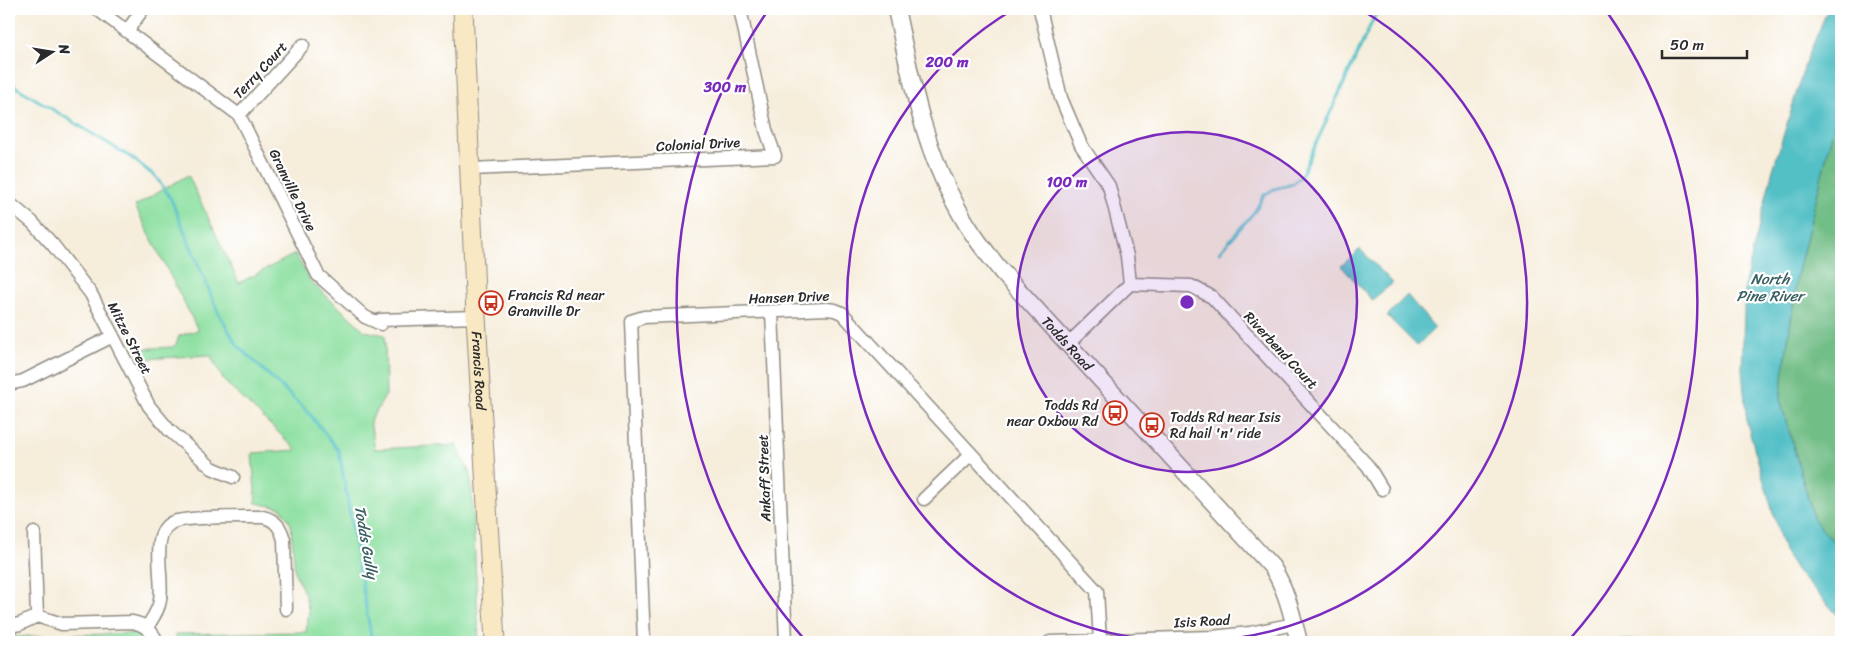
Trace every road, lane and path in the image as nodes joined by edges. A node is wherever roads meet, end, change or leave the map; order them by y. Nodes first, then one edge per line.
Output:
1 (96, 9) edge
2 (142, 9) edge
3 (463, 9) edge
4 (740, 9) edge
5 (896, 9) edge
6 (1040, 9) edge
7 (127, 31) junction
8 (303, 45) dead end
9 (239, 115) junction
10 (471, 169) junction
11 (9, 203) edge
12 (1130, 284) junction
13 (772, 312) junction
14 (476, 317) junction
15 (113, 336) junction
16 (1068, 344) junction
17 (9, 384) edge
18 (971, 454) junction
19 (234, 477) dead end
20 (1382, 489) dead end
21 (924, 499) dead end
22 (34, 533) dead end
23 (286, 609) dead end
24 (37, 616) junction
25 (1294, 624) junction
26 (9, 626) edge
27 (147, 627) junction
28 (1100, 641) junction
29 (157, 642) edge
30 (495, 642) edge
31 (644, 642) edge
32 (786, 642) edge
33 (1050, 642) edge
34 (1299, 642) edge

1 - 7 street, Granville Drive
2 - 7 street
3 - 10 main road, Francis Road
4 - 10 street, Colonial Drive
5 - 16 street, Todds Road
6 - 12 street
7 - 9 street, Granville Drive
8 - 9 street, Terry Court
9 - 14 street, Granville Drive
10 - 14 main road, Francis Road
11 - 15 street, Mitze Street
12 - 16 street
12 - 20 street, Riverbend Court
13 - 18 street, Hansen Drive
13 - 31 street, Hansen Drive
13 - 32 street, Ankaff Street
14 - 30 main road, Francis Road
15 - 17 street
15 - 19 street, Mitze Street
16 - 25 street, Todds Road
18 - 21 street
18 - 28 street, Hansen Drive
22 - 24 street
23 - 27 street
24 - 26 street
24 - 27 street
25 - 28 street, Isis Road
25 - 34 street, Todds Road
27 - 29 street
28 - 33 street, Isis Road

